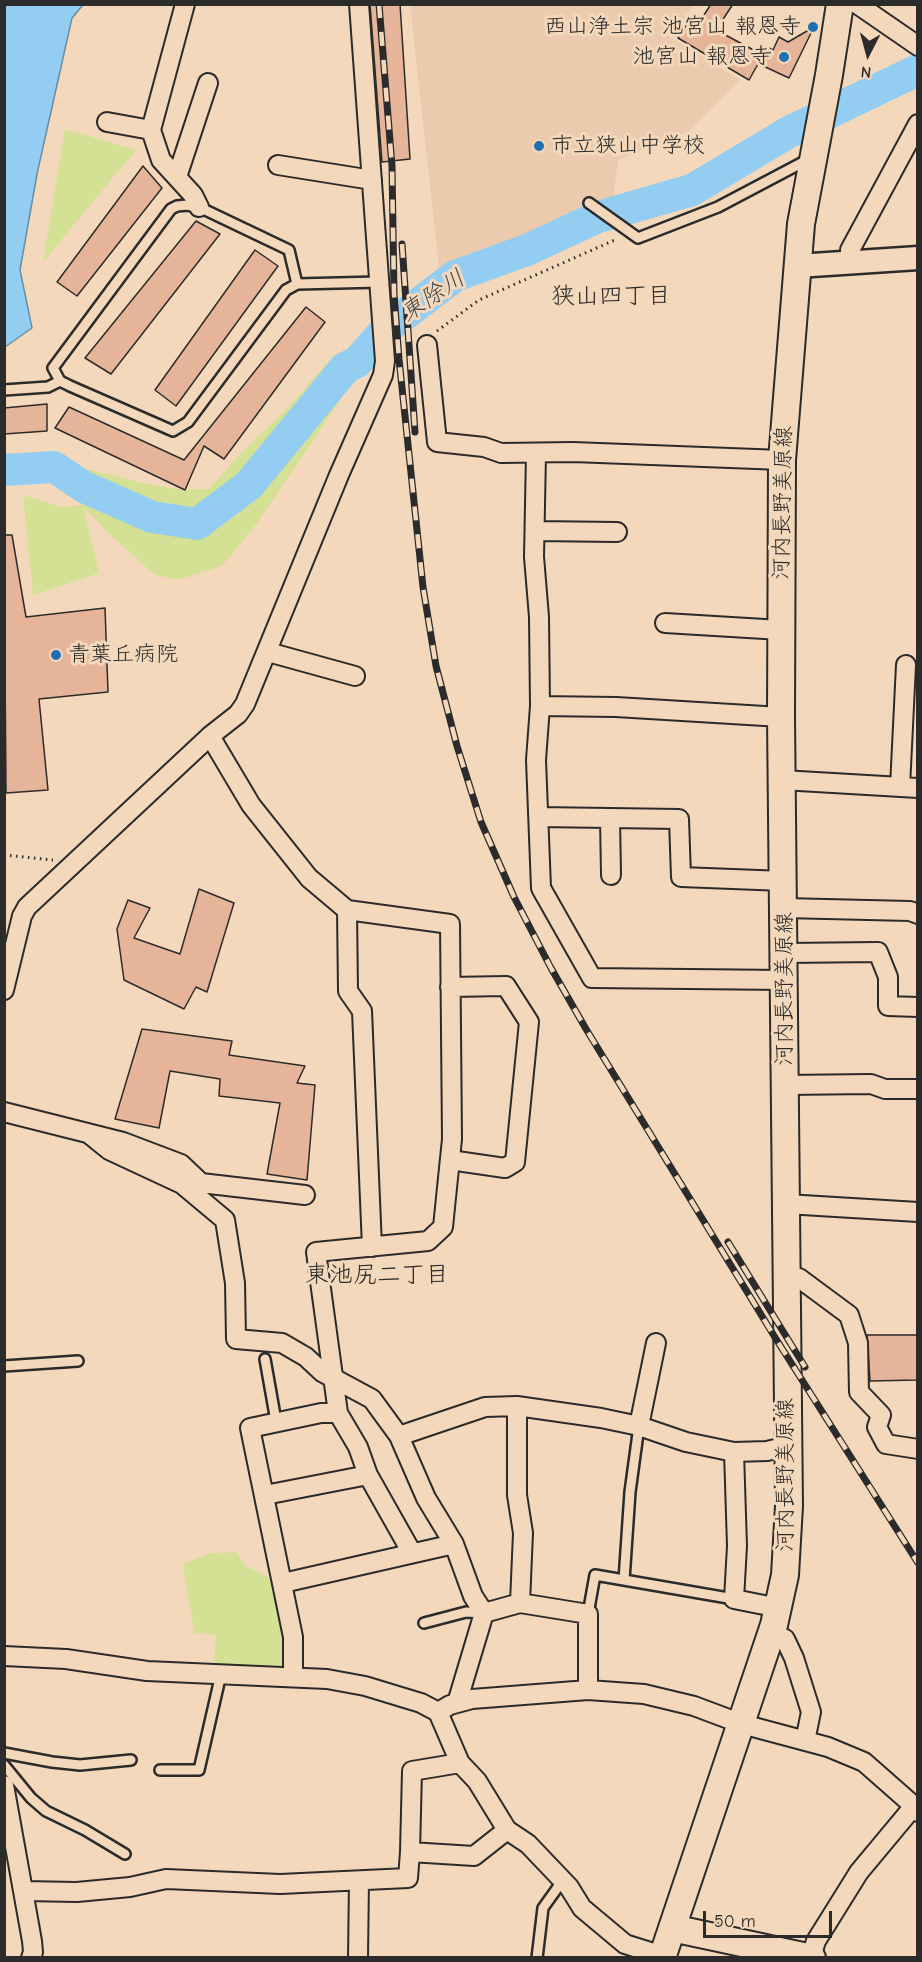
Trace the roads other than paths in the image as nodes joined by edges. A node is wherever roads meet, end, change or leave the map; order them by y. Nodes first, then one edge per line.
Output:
1 (185, 4) edge
2 (359, 4) edge
3 (840, 4) edge
4 (857, 4) edge
5 (918, 46) edge
6 (208, 83) dead end
7 (107, 122) dead end
8 (918, 124) edge
9 (151, 130) junction
10 (815, 149) junction
11 (278, 165) dead end
12 (177, 177) junction
13 (372, 180) junction
14 (592, 205) dead end
15 (199, 207) junction
16 (918, 258) edge
17 (851, 262) junction
18 (797, 266) junction
19 (379, 282) junction
20 (297, 284) junction
21 (429, 340) road end
22 (60, 381) junction
23 (4, 390) edge
24 (536, 453) junction
25 (782, 460) junction
26 (535, 531) junction
27 (617, 532) dead end
28 (665, 623) dead end
29 (781, 630) junction
30 (268, 652) junction
31 (906, 665) dead end
32 (355, 676) dead end
33 (540, 706) junction
34 (782, 717) junction
35 (210, 736) junction
36 (782, 780) junction
37 (909, 787) edge
38 (539, 816) junction
39 (610, 818) junction
40 (611, 874) dead end
41 (784, 881) junction
42 (784, 908) junction
43 (347, 910) junction
44 (918, 914) edge
45 (785, 953) junction
46 (785, 980) junction
47 (450, 987) junction
48 (4, 990) edge
49 (918, 1007) edge
50 (785, 1085) junction
51 (918, 1089) edge
52 (4, 1112) edge
53 (88, 1133) junction
54 (450, 1160) junction
55 (305, 1196) dead end
56 (786, 1204) junction
57 (918, 1212) edge
58 (372, 1246) junction
59 (787, 1277) junction
60 (656, 1343) dead end
61 (265, 1359) dead end
62 (78, 1361) dead end
63 (4, 1366) edge
64 (333, 1378) junction
65 (517, 1406) junction
66 (338, 1413) junction
67 (276, 1421) junction
68 (639, 1426) junction
69 (399, 1436) junction
70 (788, 1446) junction
71 (918, 1449) edge
72 (734, 1452) junction
73 (368, 1475) junction
74 (265, 1496) junction
75 (454, 1544) junction
76 (412, 1553) junction
77 (624, 1580) junction
78 (283, 1583) junction
79 (734, 1599) junction
80 (520, 1603) junction
81 (779, 1608) junction
82 (484, 1612) junction
83 (588, 1614) junction
84 (424, 1623) dead end
85 (772, 1633) junction
86 (4, 1656) edge
87 (221, 1674) junction
88 (293, 1677) junction
89 (588, 1690) junction
90 (457, 1703) junction
91 (438, 1712) junction
92 (742, 1724) junction
93 (805, 1741) junction
94 (4, 1753) edge
95 (131, 1760) dead end
96 (460, 1763) junction
97 (4, 1765) edge
98 (160, 1770) dead end
99 (4, 1785) edge
100 (916, 1809) edge
101 (507, 1830) junction
102 (410, 1852) junction
103 (125, 1854) dead end
104 (563, 1880) junction
105 (359, 1881) junction
106 (24, 1891) junction
107 (672, 1928) junction
108 (662, 1957) edge
109 (805, 1957) edge
110 (31, 1958) edge
111 (358, 1958) edge
112 (537, 1958) edge

1 - 9 street
2 - 13 street
3 - 10 main road, 河内長野美原線
4 - 5 street
6 - 12 street
7 - 9 street
8 - 17 street
9 - 12 street
10 - 14 lane
10 - 18 main road, 河内長野美原線
11 - 13 street
12 - 15 street
13 - 19 street
15 - 20 lane
15 - 22 lane
16 - 17 street
17 - 18 street
18 - 25 main road, 河内長野美原線
19 - 20 lane
19 - 30 street
20 - 22 lane
21 - 24 street
22 - 23 lane
24 - 25 street
24 - 26 street
25 - 29 main road, 河内長野美原線
26 - 27 street
26 - 33 street
28 - 29 street
29 - 34 main road, 河内長野美原線
30 - 32 street
30 - 35 street
31 - 37 street
33 - 34 street
33 - 38 street
34 - 36 main road, 河内長野美原線
35 - 43 street
35 - 48 street
36 - 37 street
36 - 41 main road, 河内長野美原線
38 - 39 street
38 - 46 street
39 - 40 street
39 - 41 street
41 - 42 main road, 河内長野美原線
42 - 44 street
42 - 45 main road, 河内長野美原線
43 - 47 street
43 - 58 street
45 - 46 main road, 河内長野美原線
45 - 49 street
46 - 50 main road, 河内長野美原線
47 - 54 street
47 - 54 street
50 - 51 street
50 - 56 main road, 河内長野美原線
52 - 53 street
53 - 55 street
53 - 64 street
54 - 58 street
56 - 57 street
56 - 59 main road, 河内長野美原線
58 - 64 street
59 - 70 main road, 河内長野美原線
59 - 71 street
60 - 68 street
61 - 67 lane
62 - 63 lane
64 - 66 street
64 - 69 street
65 - 68 street
65 - 69 street
65 - 80 street
66 - 67 street
66 - 73 street
67 - 74 street
68 - 72 street
68 - 77 lane
69 - 75 street
70 - 72 street
70 - 81 main road, 河内長野美原線
72 - 79 street
73 - 74 street
73 - 76 street
74 - 78 street
75 - 76 street
75 - 82 street
76 - 78 street
77 - 79 lane
77 - 83 lane
78 - 88 street
79 - 81 street
80 - 82 street
80 - 83 street
81 - 85 main road, 河内長野美原線
82 - 84 lane
82 - 90 street
83 - 89 street
85 - 92 main road, 河内長野美原線
85 - 93 street
86 - 87 street
87 - 88 street
87 - 98 lane
88 - 91 street
89 - 90 street
89 - 92 street
90 - 91 street
91 - 96 street
92 - 93 street
92 - 107 main road, 河内長野美原線
93 - 100 street
94 - 95 lane
96 - 101 street
96 - 102 street
97 - 103 lane
99 - 106 street
100 - 109 street
101 - 102 street
101 - 104 street
102 - 105 street
104 - 108 street
104 - 112 lane
105 - 106 street
105 - 111 street
106 - 110 street
107 - 108 main road, 河内長野美原線
107 - 109 main road

